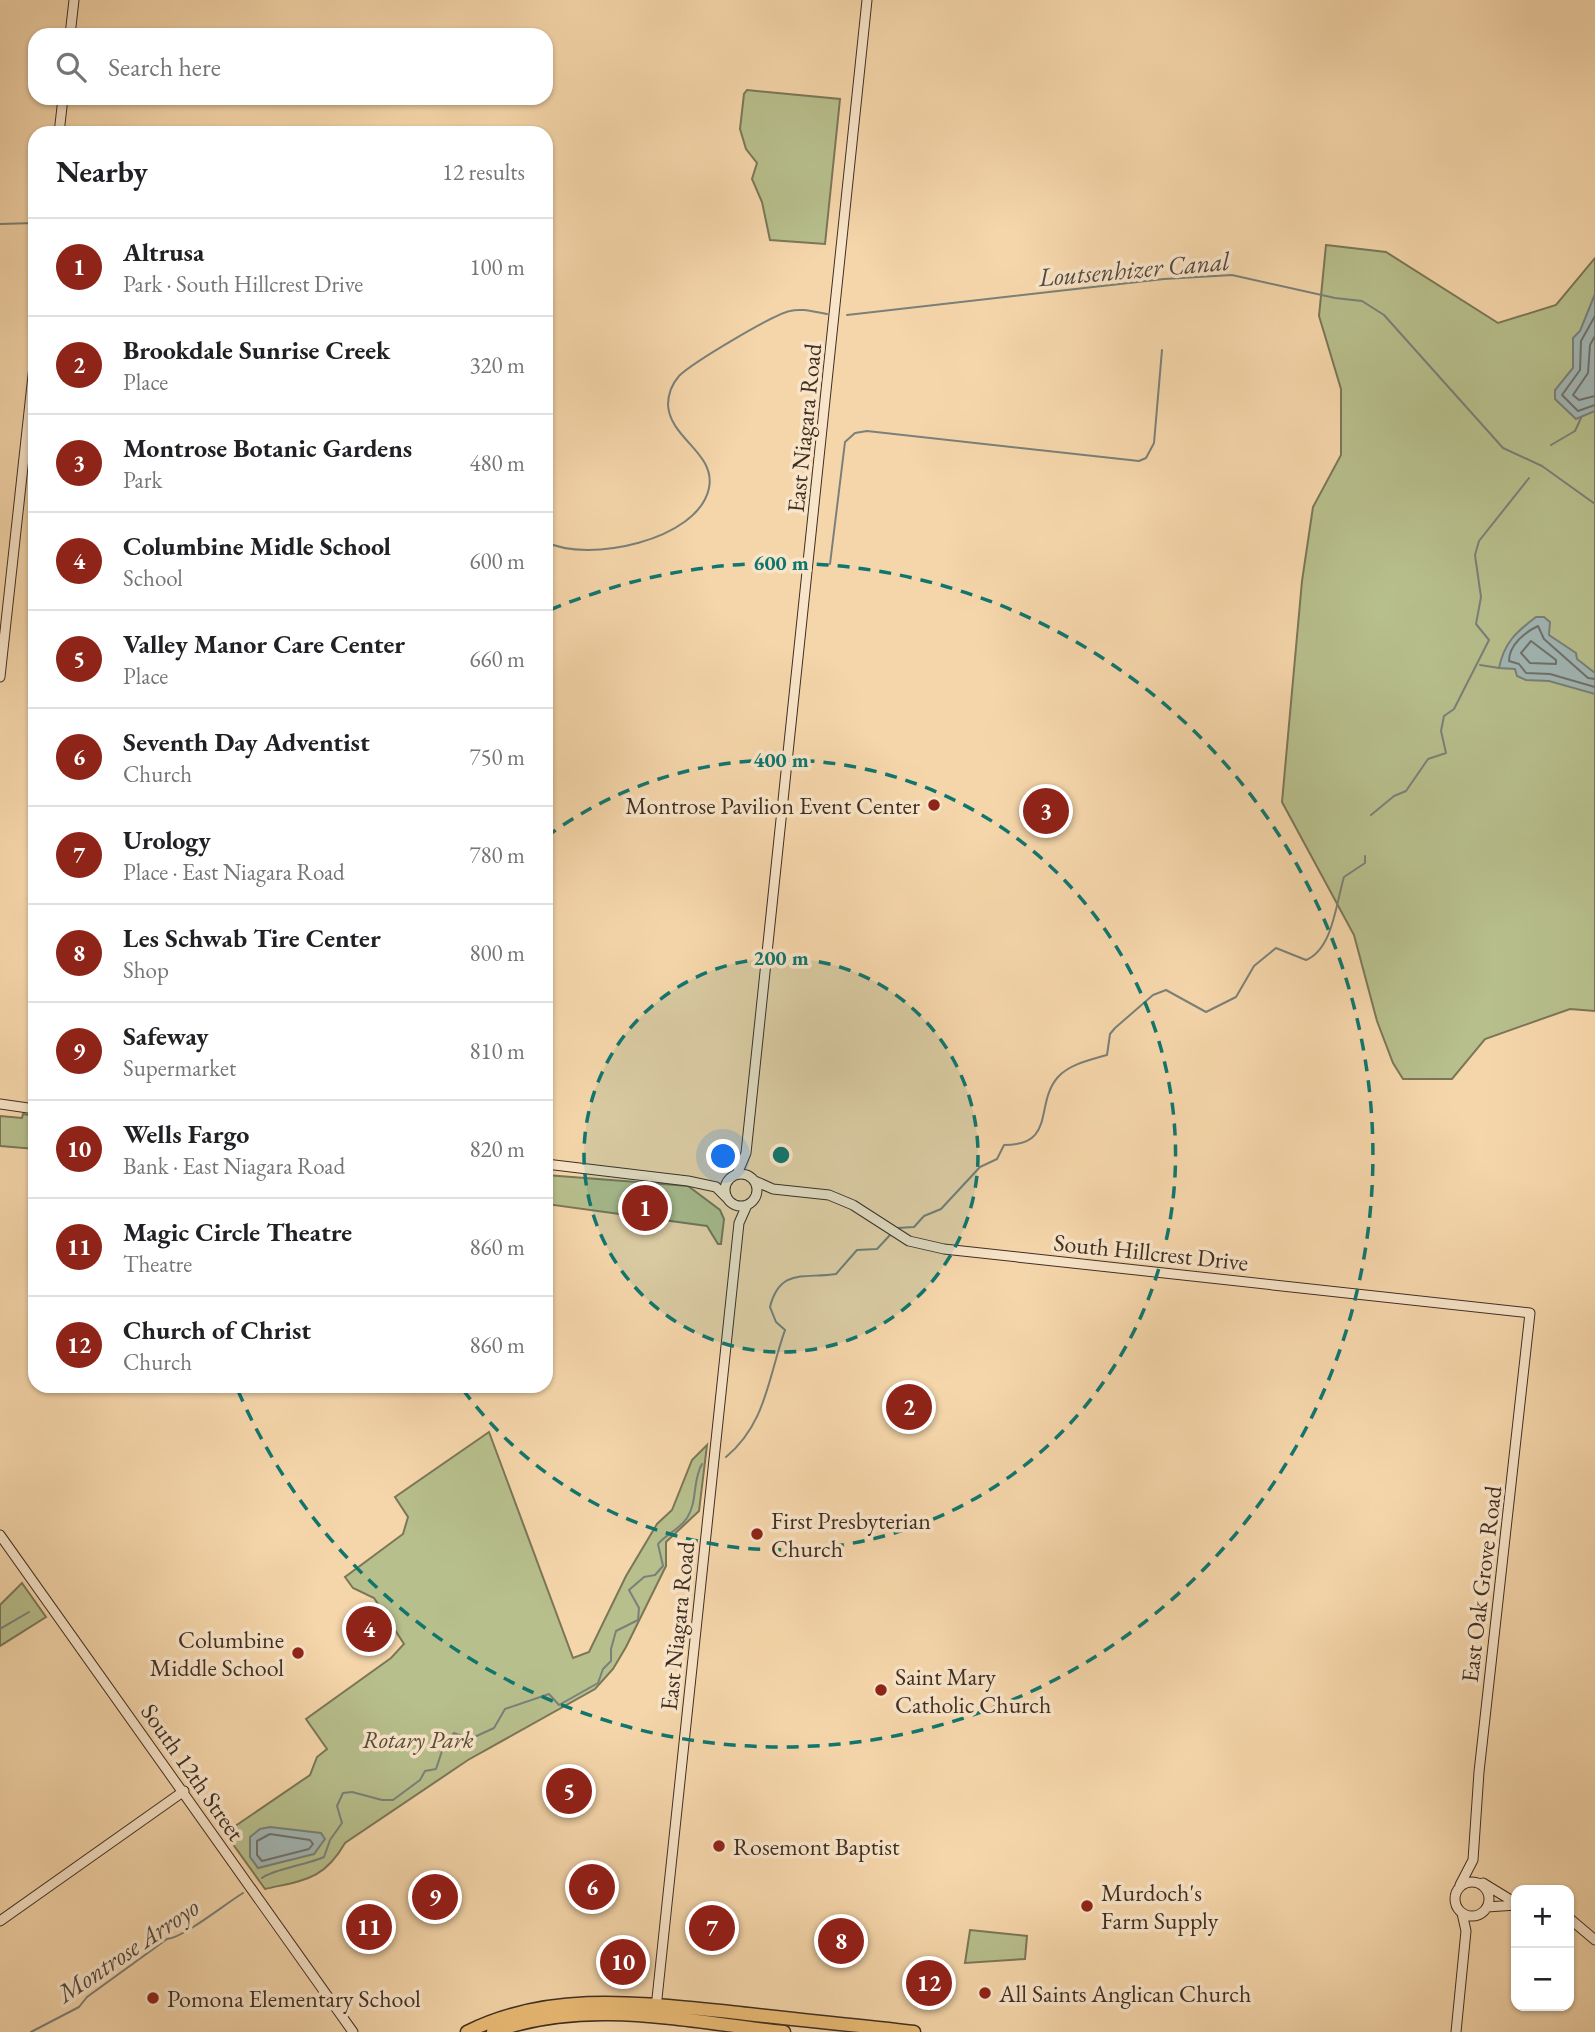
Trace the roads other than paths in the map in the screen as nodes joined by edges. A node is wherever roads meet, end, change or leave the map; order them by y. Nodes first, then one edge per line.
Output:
1 (74, 0) edge
2 (867, 0) edge
3 (71, 28) edge
4 (62, 105) edge
5 (60, 126) edge
6 (28, 421) edge
7 (0, 677) edge
8 (0, 1104) edge
9 (28, 1107) edge
10 (746, 1153) junction
11 (553, 1165) edge
12 (735, 1175) junction
13 (754, 1180) junction
14 (688, 1181) junction
15 (781, 1190) junction
16 (727, 1199) junction
17 (751, 1202) junction
18 (737, 1238) junction
19 (1530, 1312) joint
20 (0, 1535) edge
21 (184, 1791) junction
22 (1473, 1860) junction
23 (1477, 1880) junction
24 (1460, 1885) junction
25 (1488, 1895) junction
26 (1511, 1900) edge
27 (1511, 1902) edge
28 (1511, 1904) edge
29 (1487, 1907) junction
30 (1462, 1913) junction
31 (1476, 1915) junction
32 (0, 1921) edge
33 (1574, 1922) edge
34 (1466, 1931) junction
35 (1595, 1940) edge
36 (655, 2011) junction
37 (353, 2032) edge
38 (467, 2032) edge
39 (494, 2032) edge
40 (784, 2032) edge
41 (914, 2032) edge
42 (1456, 2032) edge

1 - 3 street
2 - 10 street, East Niagara Road
4 - 5 street
6 - 7 street
8 - 9 street
10 - 12 street, East Niagara Road
10 - 13 street, East Niagara Road
11 - 14 street
12 - 13 street
12 - 14 street
12 - 16 street
13 - 15 street, South Hillcrest Drive
13 - 17 street
14 - 16 street
15 - 17 street, South Hillcrest Drive
15 - 19 street, South Hillcrest Drive
16 - 17 street
16 - 18 street, East Niagara Road
17 - 18 street, East Niagara Road
18 - 36 street, East Niagara Road
19 - 22 street, East Oak Grove Road
20 - 21 street, South 12th Street
21 - 32 street
21 - 37 street, South 12th Street
22 - 23 street, East Oak Grove Road
22 - 24 street, East Oak Grove Road
23 - 24 street
23 - 25 street
23 - 26 street
24 - 30 street
25 - 27 street
25 - 29 street
28 - 29 street
29 - 31 street
30 - 31 street
30 - 34 street
31 - 34 street
33 - 35 street
34 - 42 street
36 - 38 highway
36 - 39 highway
36 - 40 highway
36 - 41 highway

